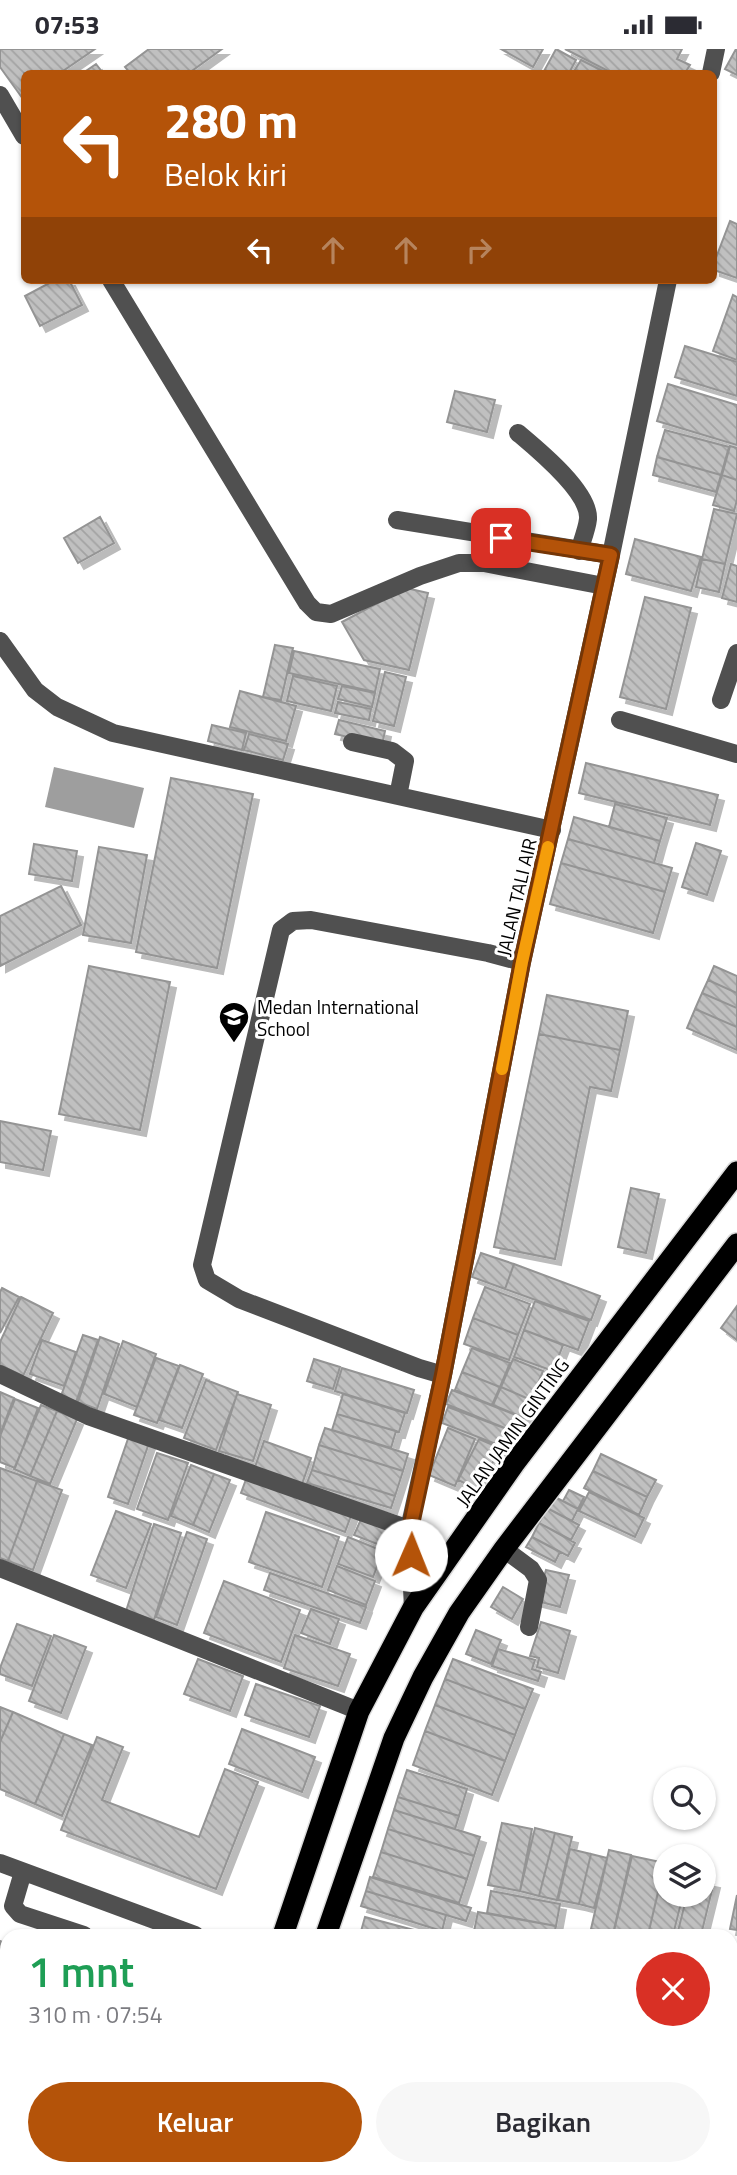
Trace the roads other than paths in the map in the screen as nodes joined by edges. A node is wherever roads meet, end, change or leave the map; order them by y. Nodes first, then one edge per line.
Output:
1 (716, 49) edge
2 (712, 70) edge
3 (0, 95) edge
4 (21, 131) edge
5 (113, 284) edge
6 (667, 284) edge
7 (518, 433) dead end
8 (397, 520) dead end
9 (579, 551) junction
10 (611, 555) junction
11 (604, 586) junction
12 (0, 641) edge
13 (737, 653) edge
14 (728, 693) edge
15 (620, 720) dead end
16 (352, 742) dead end
17 (737, 754) edge
18 (398, 796) junction
19 (552, 829) junction
20 (522, 962) junction
21 (737, 1172) edge
22 (737, 1244) edge
23 (0, 1374) edge
24 (443, 1375) junction
25 (410, 1529) junction
26 (504, 1549) junction
27 (0, 1568) edge
28 (414, 1608) junction
29 (529, 1627) dead end
30 (359, 1711) junction
31 (0, 1863) edge
32 (23, 1872) junction
33 (66, 1929) edge
34 (179, 1929) edge
35 (285, 1929) edge
36 (328, 1929) edge

1 - 2 street
3 - 4 street
5 - 11 street
6 - 10 street, JALAN TALI AIR
7 - 9 street
8 - 9 street
9 - 10 street
10 - 11 street, JALAN TALI AIR
11 - 19 street, JALAN TALI AIR
12 - 18 street
13 - 14 street
15 - 17 street
16 - 18 street
18 - 19 street
19 - 20 street, JALAN TALI AIR
20 - 24 street, JALAN TALI AIR
20 - 24 street
21 - 28 highway, JALAN JAMIN GINTING
22 - 26 highway
23 - 25 street
24 - 25 street, JALAN TALI AIR
25 - 28 street, JALAN TALI AIR
26 - 29 street
26 - 36 highway
27 - 30 street
28 - 30 highway, JALAN JAMIN GINTING
30 - 35 highway, JALAN JAMIN GINTING
31 - 32 street
32 - 33 street
32 - 34 street

